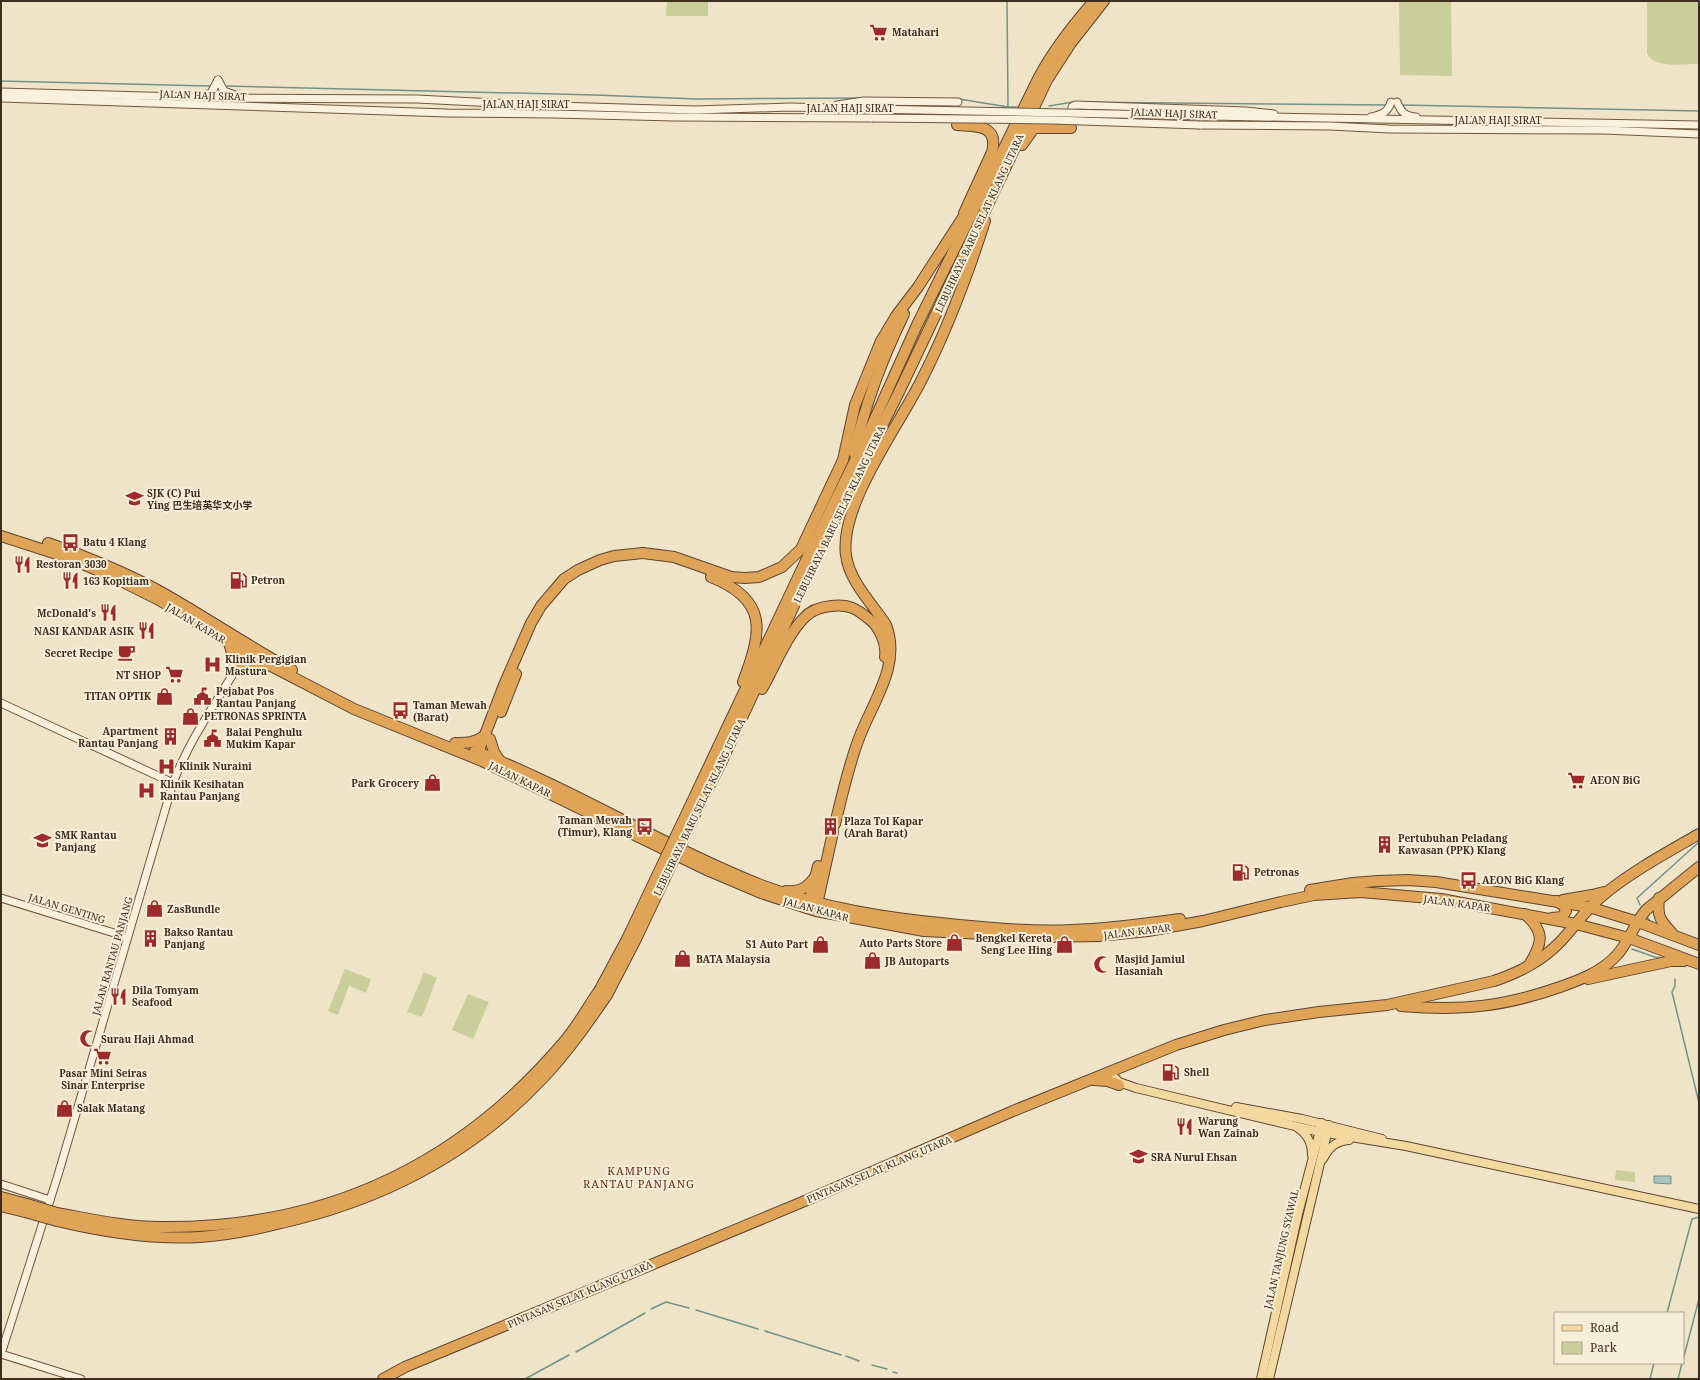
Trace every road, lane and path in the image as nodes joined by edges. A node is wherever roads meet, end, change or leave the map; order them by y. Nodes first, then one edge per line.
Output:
1 (1094, 1) edge
2 (1104, 1) edge
3 (1, 92) edge
4 (164, 96) junction
5 (1, 98) edge
6 (266, 98) junction
7 (358, 98) junction
8 (437, 100) junction
9 (958, 102) dead end
10 (823, 107) junction
11 (359, 110) junction
12 (447, 113) junction
13 (1357, 119) junction
14 (1323, 120) junction
15 (1465, 122) junction
16 (1699, 124) edge
17 (957, 125) dead end
18 (1071, 128) joint
19 (1699, 134) edge
20 (998, 175) junction
21 (959, 224) junction
22 (913, 294) junction
23 (850, 470) junction
24 (1, 529) edge
25 (1, 536) edge
26 (229, 643) junction
27 (248, 650) junction
28 (265, 663) junction
29 (236, 669) junction
30 (1, 703) edge
31 (731, 718) junction
32 (487, 737) junction
33 (455, 743) junction
34 (480, 756) junction
35 (500, 761) junction
36 (721, 763) junction
37 (173, 783) junction
38 (696, 803) junction
39 (831, 827) junction
40 (1699, 834) edge
41 (1699, 867) edge
42 (819, 877) junction
43 (774, 889) junction
44 (1610, 890) junction
45 (1, 898) edge
46 (1659, 898) junction
47 (1557, 901) junction
48 (813, 906) junction
49 (1588, 907) junction
50 (850, 911) junction
51 (1525, 914) junction
52 (1546, 918) junction
53 (1638, 922) junction
54 (1576, 924) junction
55 (1660, 930) junction
56 (127, 936) junction
57 (1675, 936) junction
58 (1629, 938) junction
59 (1699, 945) edge
60 (1652, 946) junction
61 (1688, 960) junction
62 (1699, 964) edge
63 (1527, 968) junction
64 (1576, 981) junction
65 (1459, 989) junction
66 (1387, 1005) junction
67 (1460, 1009) junction
68 (1119, 1068) junction
69 (1108, 1073) junction
70 (1092, 1080) junction
71 (1122, 1085) junction
72 (1184, 1100) junction
73 (1326, 1124) junction
74 (1293, 1125) junction
75 (1323, 1133) junction
76 (1361, 1140) junction
77 (1406, 1146) junction
78 (1315, 1166) junction
79 (1, 1184) edge
80 (1, 1197) edge
81 (50, 1200) junction
82 (1, 1206) edge
83 (26, 1208) junction
84 (1699, 1210) edge
85 (4, 1333) edge
86 (1, 1354) edge
87 (81, 1379) edge
88 (383, 1379) edge
89 (1261, 1379) edge
90 (1269, 1379) edge

1 - 20 highway, LEBUHRAYA BARU SELAT KLANG UTARA
2 - 20 highway, LEBUHRAYA BARU SELAT KLANG UTARA
3 - 4 main road, JALAN HAJI SIRAT
4 - 6 main road, JALAN HAJI SIRAT
4 - 6 main road
5 - 11 main road, JALAN HAJI SIRAT
6 - 7 main road, JALAN HAJI SIRAT
7 - 8 main road, JALAN HAJI SIRAT
7 - 11 main road
8 - 10 main road, JALAN HAJI SIRAT
8 - 12 main road
9 - 10 main road
10 - 14 main road, JALAN HAJI SIRAT, bridge
11 - 12 main road, JALAN HAJI SIRAT
12 - 19 main road, JALAN HAJI SIRAT, bridge
13 - 14 main road, JALAN HAJI SIRAT
13 - 15 main road, JALAN HAJI SIRAT
13 - 15 main road
14 - 18 main road
15 - 16 main road, JALAN HAJI SIRAT
17 - 21 highway
18 - 20 highway
20 - 21 highway
20 - 23 highway, LEBUHRAYA BARU SELAT KLANG UTARA
20 - 36 highway, LEBUHRAYA BARU SELAT KLANG UTARA
20 - 39 highway
21 - 22 highway
22 - 23 highway
22 - 32 highway
23 - 31 highway, LEBUHRAYA BARU SELAT KLANG UTARA
24 - 27 highway, JALAN KAPAR
25 - 26 highway, JALAN KAPAR
26 - 27 highway, JALAN KAPAR
26 - 29 highway
27 - 28 highway, JALAN KAPAR
27 - 29 main road, JALAN RANTAU PANJANG
27 - 33 highway, JALAN KAPAR
28 - 29 highway
28 - 34 highway, JALAN KAPAR
29 - 37 main road, JALAN RANTAU PANJANG
30 - 37 main road
31 - 32 highway
31 - 38 highway, LEBUHRAYA BARU SELAT KLANG UTARA
32 - 33 highway
32 - 34 highway
32 - 35 highway
33 - 34 highway, JALAN KAPAR
34 - 35 highway, JALAN KAPAR
34 - 48 highway, JALAN KAPAR
35 - 43 highway, JALAN KAPAR
36 - 38 highway, LEBUHRAYA BARU SELAT KLANG UTARA
36 - 39 highway
37 - 56 main road, JALAN RANTAU PANJANG
38 - 83 highway, LEBUHRAYA BARU SELAT KLANG UTARA, bridge
39 - 42 highway
40 - 44 highway, PINTASAN SELAT KLANG UTARA
41 - 46 highway, PINTASAN SELAT KLANG UTARA
42 - 43 highway
42 - 48 highway
42 - 50 highway
43 - 48 highway, JALAN KAPAR
44 - 47 highway
44 - 49 highway, PINTASAN SELAT KLANG UTARA
45 - 56 main road, JALAN GENTING
46 - 53 highway, PINTASAN SELAT KLANG UTARA
46 - 57 highway
47 - 49 highway, JALAN KAPAR
47 - 50 highway, JALAN KAPAR
47 - 52 highway
48 - 50 highway, JALAN KAPAR
48 - 51 highway, JALAN KAPAR
49 - 53 highway, JALAN KAPAR
49 - 54 highway, PINTASAN SELAT KLANG UTARA
51 - 52 highway, JALAN KAPAR
51 - 63 highway
52 - 54 highway, JALAN KAPAR
53 - 55 highway, JALAN KAPAR
53 - 58 highway, PINTASAN SELAT KLANG UTARA
54 - 58 highway, JALAN KAPAR
54 - 63 highway, PINTASAN SELAT KLANG UTARA
55 - 57 highway, JALAN KAPAR
55 - 60 highway
56 - 81 main road, JALAN RANTAU PANJANG
57 - 59 highway, JALAN KAPAR
58 - 60 highway, JALAN KAPAR
58 - 64 highway, PINTASAN SELAT KLANG UTARA
60 - 61 highway, JALAN KAPAR
61 - 62 highway, JALAN KAPAR
61 - 64 highway
63 - 65 highway, PINTASAN SELAT KLANG UTARA
64 - 67 highway, PINTASAN SELAT KLANG UTARA
65 - 66 highway, PINTASAN SELAT KLANG UTARA
65 - 67 highway
66 - 67 highway, PINTASAN SELAT KLANG UTARA
66 - 68 highway, PINTASAN SELAT KLANG UTARA
68 - 69 highway, PINTASAN SELAT KLANG UTARA
68 - 71 highway
69 - 70 highway, PINTASAN SELAT KLANG UTARA
69 - 71 main road
70 - 71 highway
70 - 88 highway, PINTASAN SELAT KLANG UTARA
71 - 72 main road
72 - 73 main road
72 - 74 main road
73 - 75 main road, JALAN TANJUNG SYAWAL
73 - 77 main road
74 - 75 main road
74 - 78 main road
75 - 76 main road
75 - 78 main road, JALAN TANJUNG SYAWAL
76 - 77 main road
76 - 78 main road
77 - 84 main road
78 - 89 main road, JALAN TANJUNG SYAWAL
78 - 90 main road, JALAN TANJUNG SYAWAL
79 - 81 main road
80 - 83 highway, LEBUHRAYA BARU SELAT KLANG UTARA
81 - 85 main road, JALAN RANTAU PANJANG
82 - 83 highway, LEBUHRAYA BARU SELAT KLANG UTARA
85 - 86 main road, JALAN RANTAU PANJANG
86 - 87 main road

